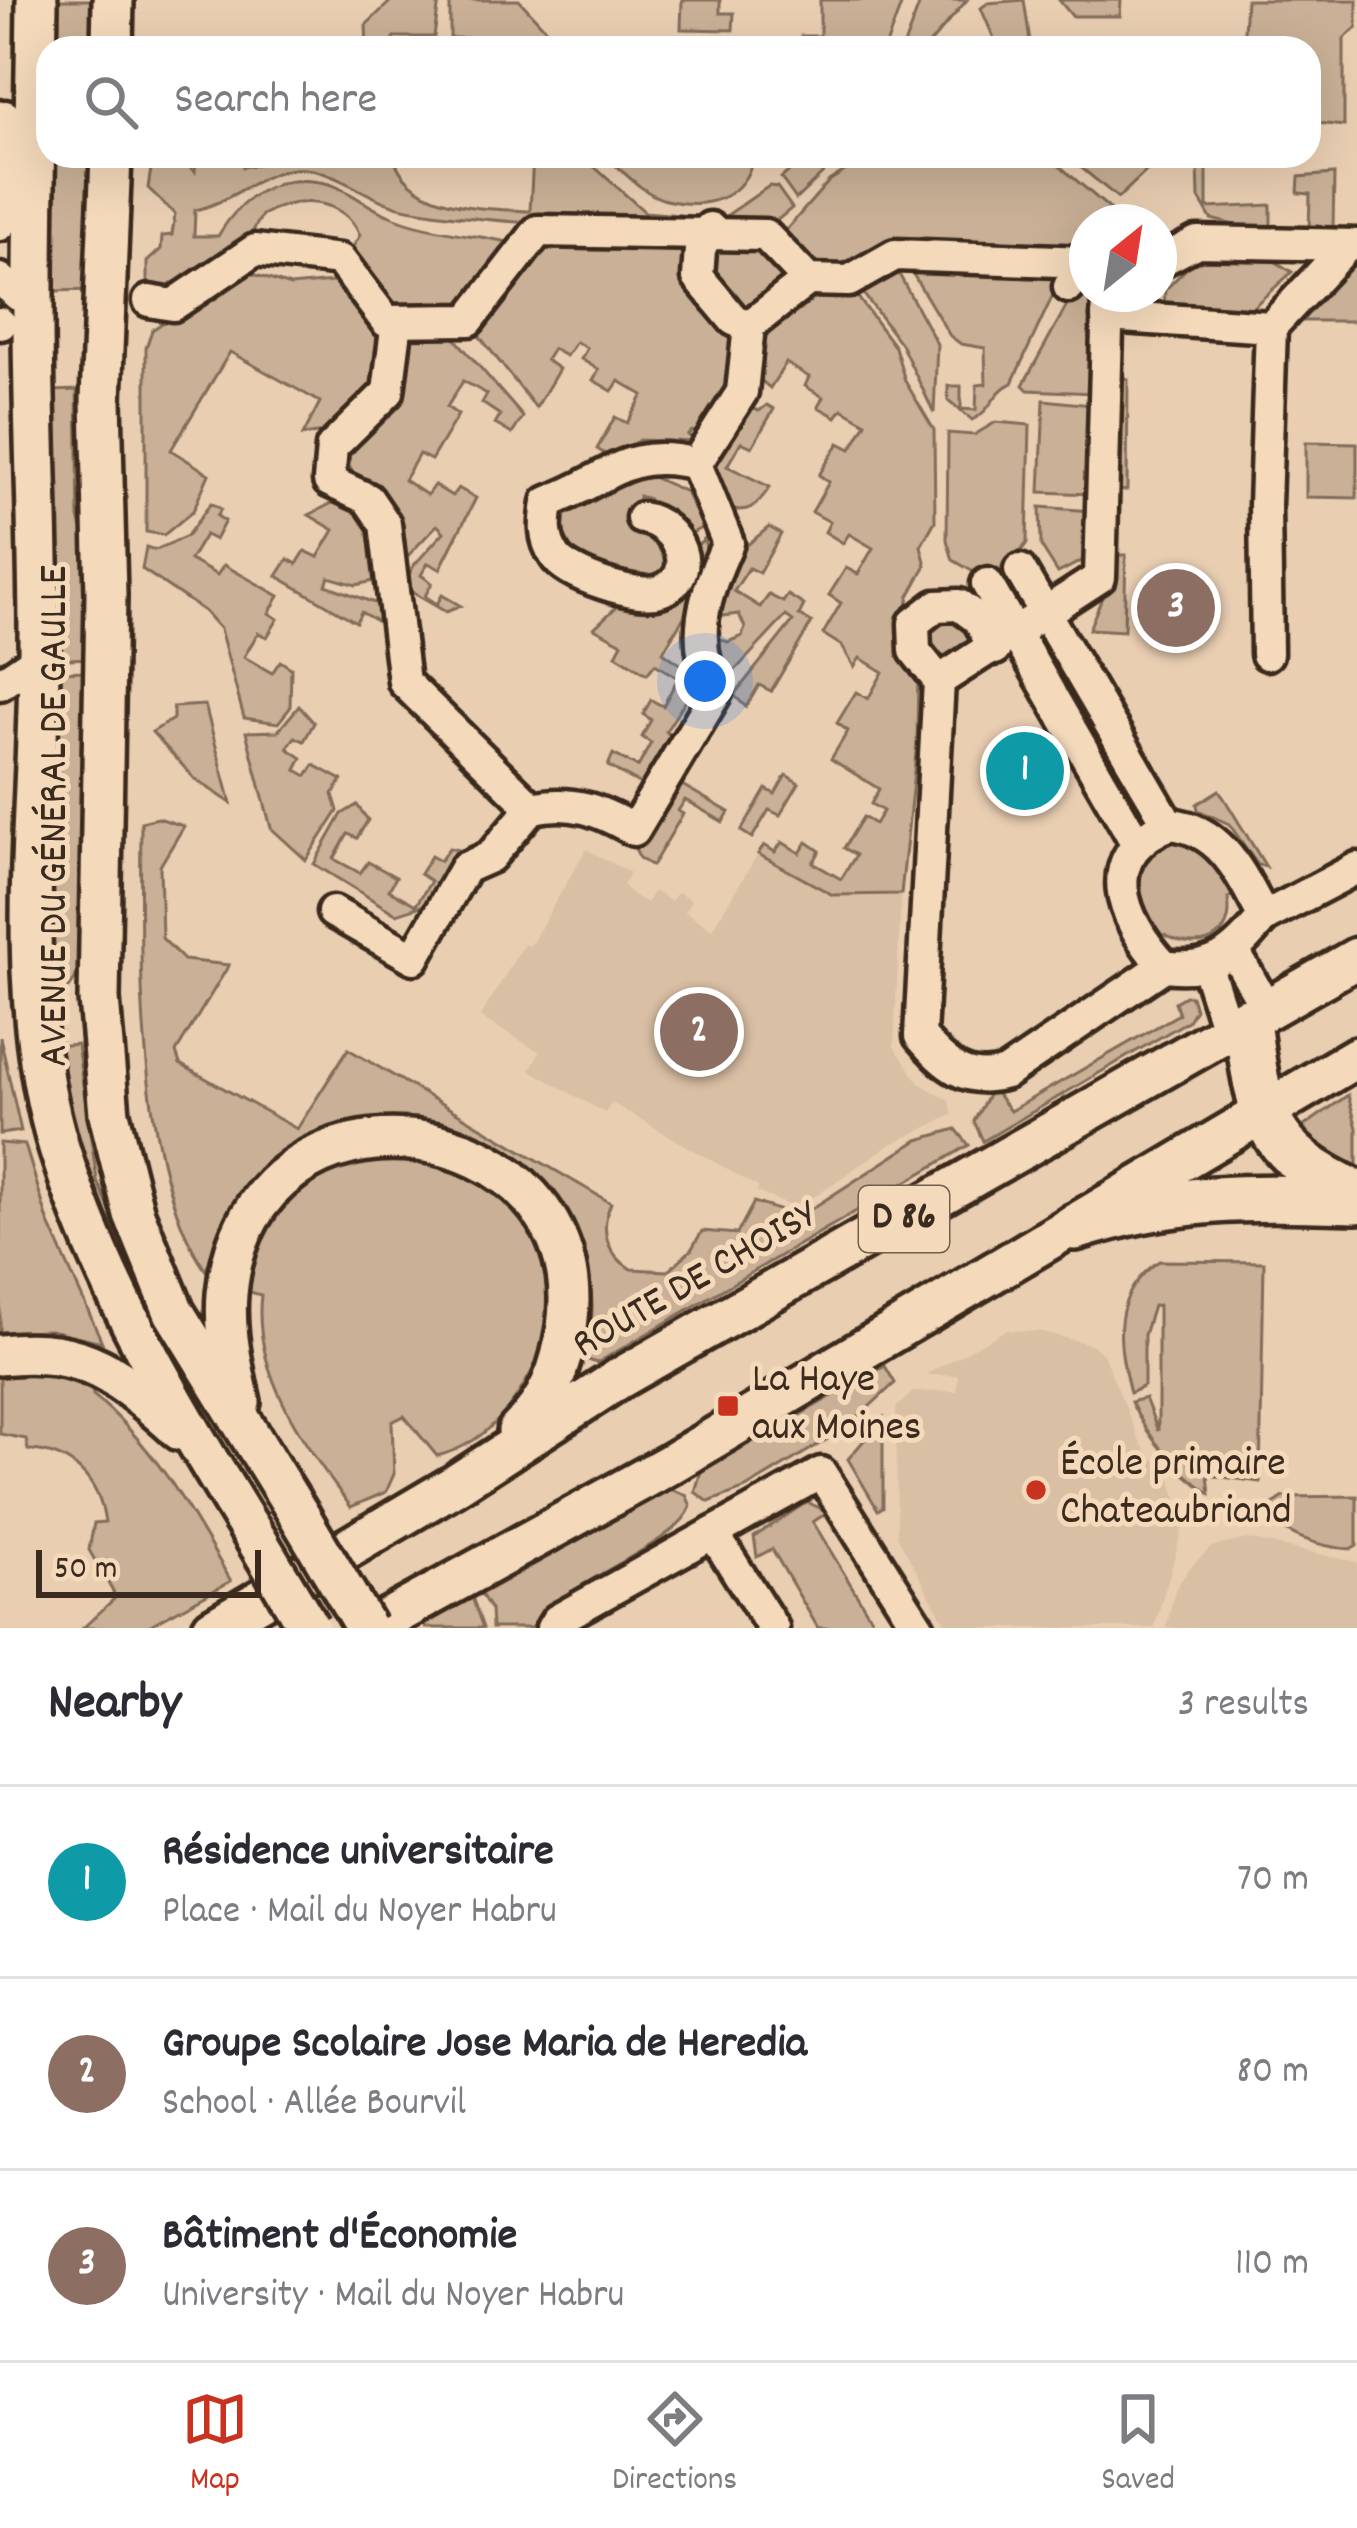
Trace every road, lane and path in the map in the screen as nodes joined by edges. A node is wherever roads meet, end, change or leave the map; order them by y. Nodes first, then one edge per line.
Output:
1 (37, 0) edge
2 (113, 0) edge
3 (37, 36) edge
4 (112, 36) edge
5 (5, 116) dead end
6 (37, 168) edge
7 (111, 168) edge
8 (0, 225) edge
9 (710, 231) junction
10 (1353, 245) edge
11 (1177, 253) edge
12 (1069, 268) edge
13 (808, 280) junction
14 (149, 302) dead end
15 (1108, 312) edge
16 (1162, 312) edge
17 (397, 321) junction
18 (749, 326) junction
19 (1271, 326) junction
20 (695, 464) junction
21 (642, 518) dead end
22 (1020, 570) dead end
23 (987, 584) dead end
24 (1047, 615) junction
25 (1005, 642) junction
26 (1267, 654) dead end
27 (28, 665) dead end
28 (939, 681) junction
29 (0, 684) edge
30 (1151, 794) junction
31 (532, 808) junction
32 (1119, 813) junction
33 (1169, 825) junction
34 (1137, 844) junction
35 (1357, 868) edge
36 (333, 912) dead end
37 (1264, 917) junction
38 (1357, 958) edge
39 (1221, 960) junction
40 (1164, 966) junction
41 (99, 999) junction
42 (36, 1010) junction
43 (1247, 1020) junction
44 (1357, 1057) edge
45 (1262, 1115) junction
46 (1357, 1197) edge
47 (1075, 1226) junction
48 (0, 1355) edge
49 (245, 1430) junction
50 (200, 1448) junction
51 (454, 1485) junction
52 (713, 1533) junction
53 (213, 1628) edge
54 (309, 1628) edge
55 (369, 1628) edge
56 (552, 1628) edge
57 (772, 1628) edge
58 (919, 1628) edge

1 - 3 main road, AVENUE DU GÉNÉRAL DE GAULLE
2 - 4 main road
5 - 8 street
6 - 42 main road, AVENUE DU GÉNÉRAL DE GAULLE
7 - 41 main road, AVENUE DU GÉNÉRAL DE GAULLE
9 - 13 street
9 - 17 street
9 - 18 street
10 - 11 street
10 - 19 street
12 - 13 street
13 - 18 street
14 - 17 street
15 - 24 street
16 - 19 street
17 - 31 street
18 - 20 street
19 - 26 street
20 - 21 street
20 - 31 street
22 - 24 street
23 - 25 street
24 - 25 street
24 - 30 street
25 - 28 street
25 - 28 street
25 - 32 street
27 - 29 street
28 - 40 street
30 - 32 street
30 - 33 street
31 - 36 street
32 - 34 street
33 - 34 street
33 - 37 street
34 - 40 street
35 - 37 street
37 - 39 street
38 - 43 main road, ROUTE DE CHOISY / D 86
39 - 40 street
39 - 43 street
39 - 43 street
41 - 42 main road
41 - 49 main road, AVENUE DU GÉNÉRAL DE GAULLE
42 - 50 main road, AVENUE DU GÉNÉRAL DE GAULLE
43 - 45 highway
43 - 51 main road, ROUTE DE CHOISY / D 86
44 - 45 main road, D 86
45 - 46 highway
45 - 47 main road, D 86
46 - 47 highway
47 - 55 main road, D 86
48 - 50 main road
49 - 51 main road
49 - 55 main road, AVENUE DU GÉNÉRAL DE GAULLE, bridge
50 - 54 main road, AVENUE DU GÉNÉRAL DE GAULLE, bridge
51 - 53 main road, ROUTE DE CHOISY / D 86
52 - 56 street
52 - 57 street
52 - 58 street

